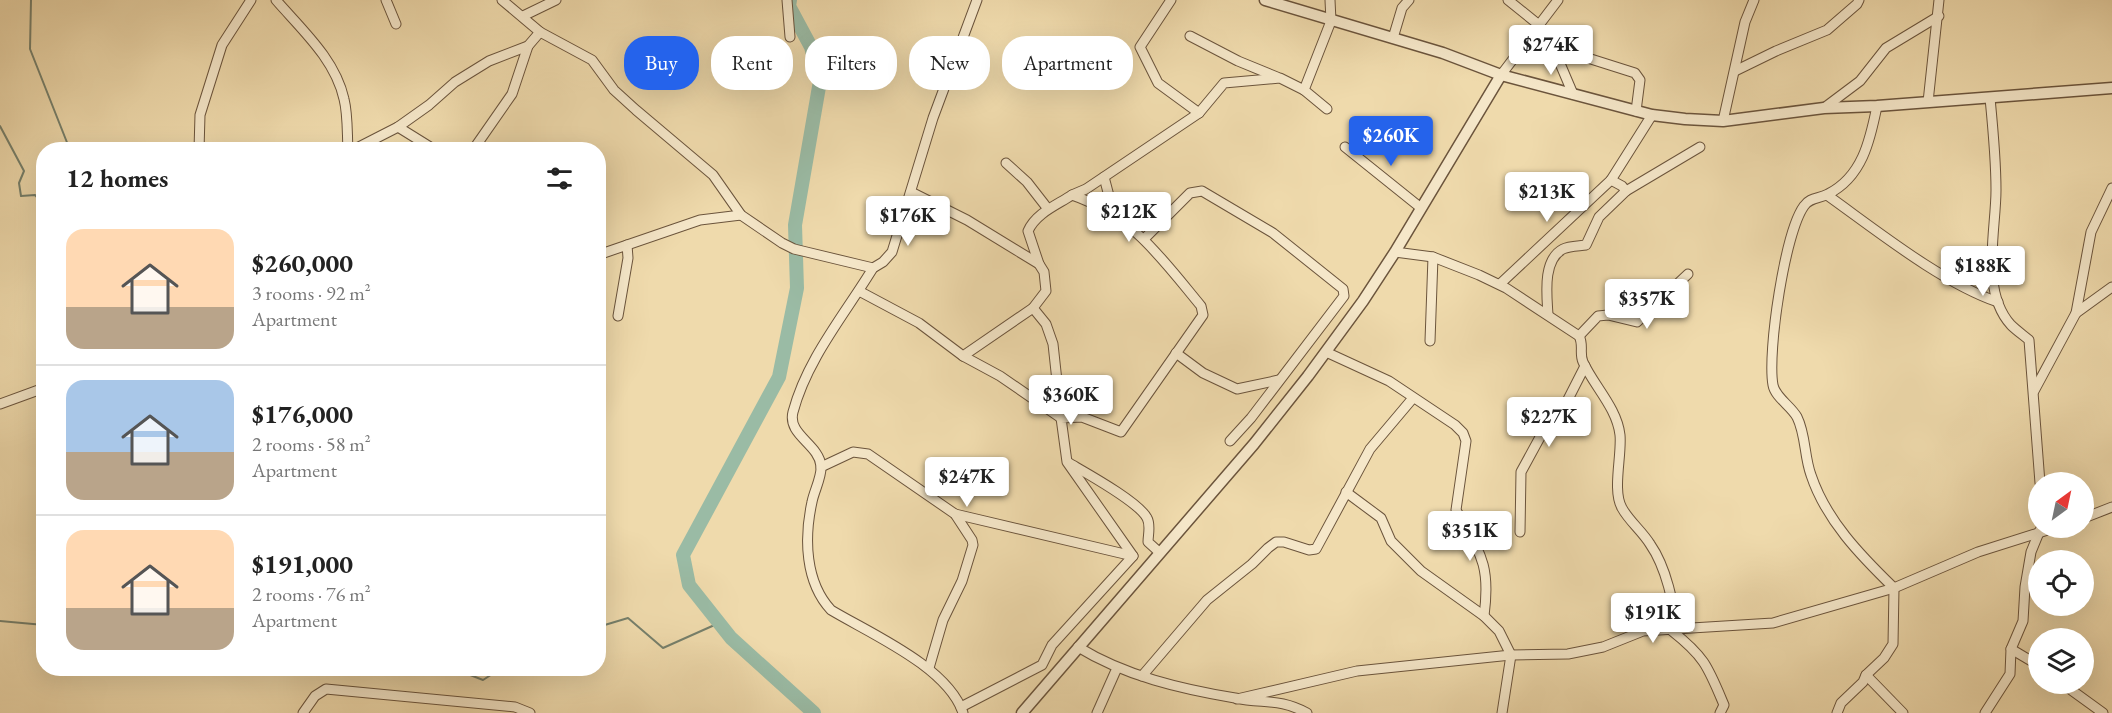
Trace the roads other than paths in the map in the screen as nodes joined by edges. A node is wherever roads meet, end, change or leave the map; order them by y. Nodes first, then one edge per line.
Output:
1 (251, 0) edge
2 (276, 0) edge
3 (386, 0) edge
4 (502, 0) edge
5 (556, 0) edge
6 (787, 0) edge
7 (977, 0) edge
8 (1172, 0) edge
9 (1265, 0) edge
10 (1330, 0) edge
11 (1409, 0) edge
12 (1508, 0) edge
13 (1558, 0) edge
14 (1754, 0) edge
15 (1859, 0) edge
16 (1939, 0) edge
17 (1402, 4) edge
18 (523, 16) junction
19 (1939, 16) junction
20 (1331, 21) junction
21 (396, 24) dead end
22 (1539, 25) junction
23 (540, 32) junction
24 (790, 36) edge
25 (1190, 36) dead end
26 (1393, 38) junction
27 (528, 46) junction
28 (1553, 47) junction
29 (1735, 71) junction
30 (1501, 75) junction
31 (1280, 78) junction
32 (2112, 88) edge
33 (1305, 90) junction
34 (1573, 94) junction
35 (1989, 98) junction
36 (1928, 102) junction
37 (1877, 106) junction
38 (1824, 108) junction
39 (1327, 109) dead end
40 (1636, 111) junction
41 (1199, 113) junction
42 (1652, 115) junction
43 (1723, 121) junction
44 (398, 127) junction
45 (199, 142) edge
46 (347, 142) edge
47 (369, 142) edge
48 (422, 142) edge
49 (479, 142) edge
50 (1345, 147) dead end
51 (1700, 147) dead end
52 (1006, 163) dead end
53 (1104, 177) junction
54 (1611, 180) junction
55 (2112, 188) edge
56 (1626, 191) junction
57 (911, 192) junction
58 (1072, 195) junction
59 (1827, 195) junction
60 (1421, 208) junction
61 (1048, 209) junction
62 (741, 215) junction
63 (1114, 215) junction
64 (1145, 238) junction
65 (627, 245) junction
66 (606, 252) edge
67 (1395, 252) junction
68 (1434, 257) junction
69 (1039, 264) junction
70 (873, 268) junction
71 (1688, 274) dead end
72 (1500, 284) junction
73 (2112, 287) edge
74 (859, 291) junction
75 (1998, 302) junction
76 (1033, 308) junction
77 (2076, 313) junction
78 (1548, 315) junction
79 (618, 316) dead end
80 (1579, 336) junction
81 (1430, 341) dead end
82 (1306, 346) junction
83 (1176, 353) junction
84 (1324, 355) junction
85 (963, 356) junction
86 (1585, 366) junction
87 (1280, 379) junction
88 (36, 391) edge
89 (2033, 393) junction
90 (1413, 398) junction
91 (0, 404) edge
92 (1061, 418) junction
93 (1230, 441) dead end
94 (1067, 462) junction
95 (821, 467) junction
96 (2039, 472) edge
97 (1346, 492) junction
98 (2112, 507) edge
99 (955, 514) junction
100 (2094, 514) edge
101 (1520, 532) dead end
102 (2028, 534) edge
103 (2037, 538) edge
104 (1159, 552) junction
105 (1133, 556) junction
106 (1894, 588) junction
107 (1485, 616) junction
108 (1672, 631) junction
109 (1078, 647) junction
110 (2011, 649) junction
111 (1511, 656) junction
112 (2028, 659) edge
113 (929, 668) junction
114 (1117, 668) junction
115 (1866, 675) junction
116 (1142, 676) junction
117 (2077, 694) edge
118 (1238, 699) junction
119 (962, 710) edge
120 (303, 713) edge
121 (530, 713) edge
122 (1022, 713) edge
123 (1097, 713) edge
124 (1307, 713) edge
125 (1502, 713) edge
126 (1720, 713) edge
127 (1837, 713) edge
128 (1903, 713) edge
129 (1985, 713) edge
130 (2103, 713) edge

1 - 45 street
2 - 46 street
3 - 21 street
4 - 18 street
5 - 18 street
6 - 24 street
7 - 57 street
8 - 41 street
9 - 20 street
10 - 20 street
11 - 17 street
12 - 22 street
13 - 22 street
14 - 29 street
15 - 29 street
16 - 19 street
17 - 26 street
18 - 23 street
19 - 36 street
19 - 38 street
20 - 26 street
20 - 33 street
22 - 28 street
22 - 30 street
23 - 27 street
23 - 62 street
25 - 31 street
26 - 30 street
27 - 44 street
27 - 49 street
28 - 34 street
28 - 40 street
29 - 43 street
30 - 34 street
30 - 60 street
31 - 33 street
31 - 41 street
32 - 35 street
33 - 39 street
34 - 40 street
35 - 36 street
35 - 75 street
36 - 37 street
37 - 38 street
37 - 59 street
38 - 43 street
40 - 42 street
41 - 53 street
42 - 43 street
42 - 54 street
44 - 47 street
44 - 48 street
50 - 60 street
51 - 56 street
52 - 61 street
53 - 58 street
53 - 63 street
54 - 56 street
54 - 72 street
55 - 77 street
56 - 78 street
57 - 69 street
57 - 70 street
58 - 61 street
58 - 63 street
59 - 75 street
59 - 106 street
60 - 67 street
61 - 69 street
62 - 65 street
62 - 70 street
63 - 64 street
64 - 82 street
64 - 83 street
65 - 66 street
65 - 79 street
67 - 68 street
67 - 84 street
68 - 72 street
68 - 81 street
69 - 76 street
70 - 74 street
71 - 80 street
72 - 78 street
73 - 77 street
74 - 85 street
74 - 95 street
75 - 89 street
76 - 85 street
76 - 92 street
77 - 89 street
78 - 80 street
80 - 86 street
82 - 84 street
82 - 87 street
83 - 87 street
83 - 92 street
84 - 90 street
84 - 104 street
85 - 92 street
86 - 101 street
86 - 108 street
87 - 93 street
88 - 91 street
89 - 96 street
90 - 97 street
90 - 107 street
92 - 94 street
94 - 104 street
94 - 105 street
95 - 99 street
95 - 113 street
97 - 107 street
97 - 116 street
98 - 100 street
99 - 105 street
99 - 113 street
102 - 106 street
103 - 110 street
104 - 109 street
105 - 119 street
106 - 108 street
106 - 115 street
107 - 111 street
108 - 111 street
108 - 126 street
109 - 114 street
109 - 122 street
110 - 112 street
110 - 129 street
111 - 118 street
111 - 125 street
113 - 119 street
114 - 116 street
114 - 123 street
115 - 127 street
115 - 128 street
116 - 118 street
117 - 130 street
118 - 124 street
120 - 121 street

